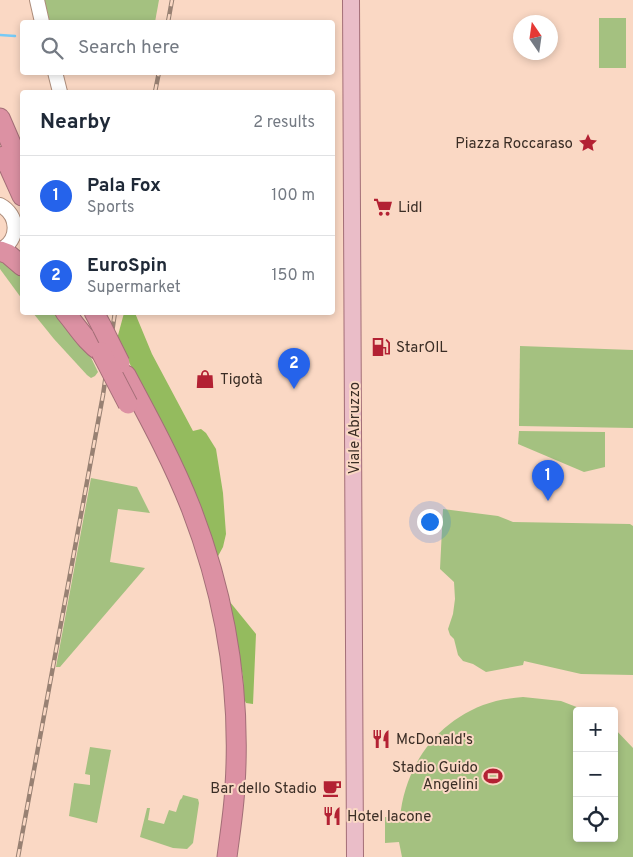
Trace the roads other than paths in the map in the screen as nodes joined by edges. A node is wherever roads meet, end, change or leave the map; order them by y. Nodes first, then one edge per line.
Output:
1 (37, 0) edge
2 (351, 0) edge
3 (42, 20) edge
4 (56, 75) edge
5 (60, 90) edge
6 (0, 118) edge
7 (0, 148) edge
8 (20, 183) edge
9 (3, 206) edge
10 (20, 209) edge
11 (19, 221) edge
12 (0, 251) edge
13 (20, 264) edge
14 (67, 315) edge
15 (84, 315) edge
16 (96, 334) edge
17 (200, 551) junction
18 (230, 785) junction
19 (226, 823) junction
20 (215, 857) edge
21 (227, 857) edge
22 (355, 857) edge

1 - 3 street
2 - 22 main road, Viale Abruzzo
4 - 5 street
6 - 8 highway
7 - 8 highway
9 - 10 street
9 - 11 street
11 - 12 street
12 - 13 highway
14 - 16 highway
15 - 16 highway
16 - 17 highway, bridge
16 - 17 highway, bridge
17 - 18 highway
17 - 18 highway
18 - 19 highway
19 - 20 highway
19 - 21 highway

